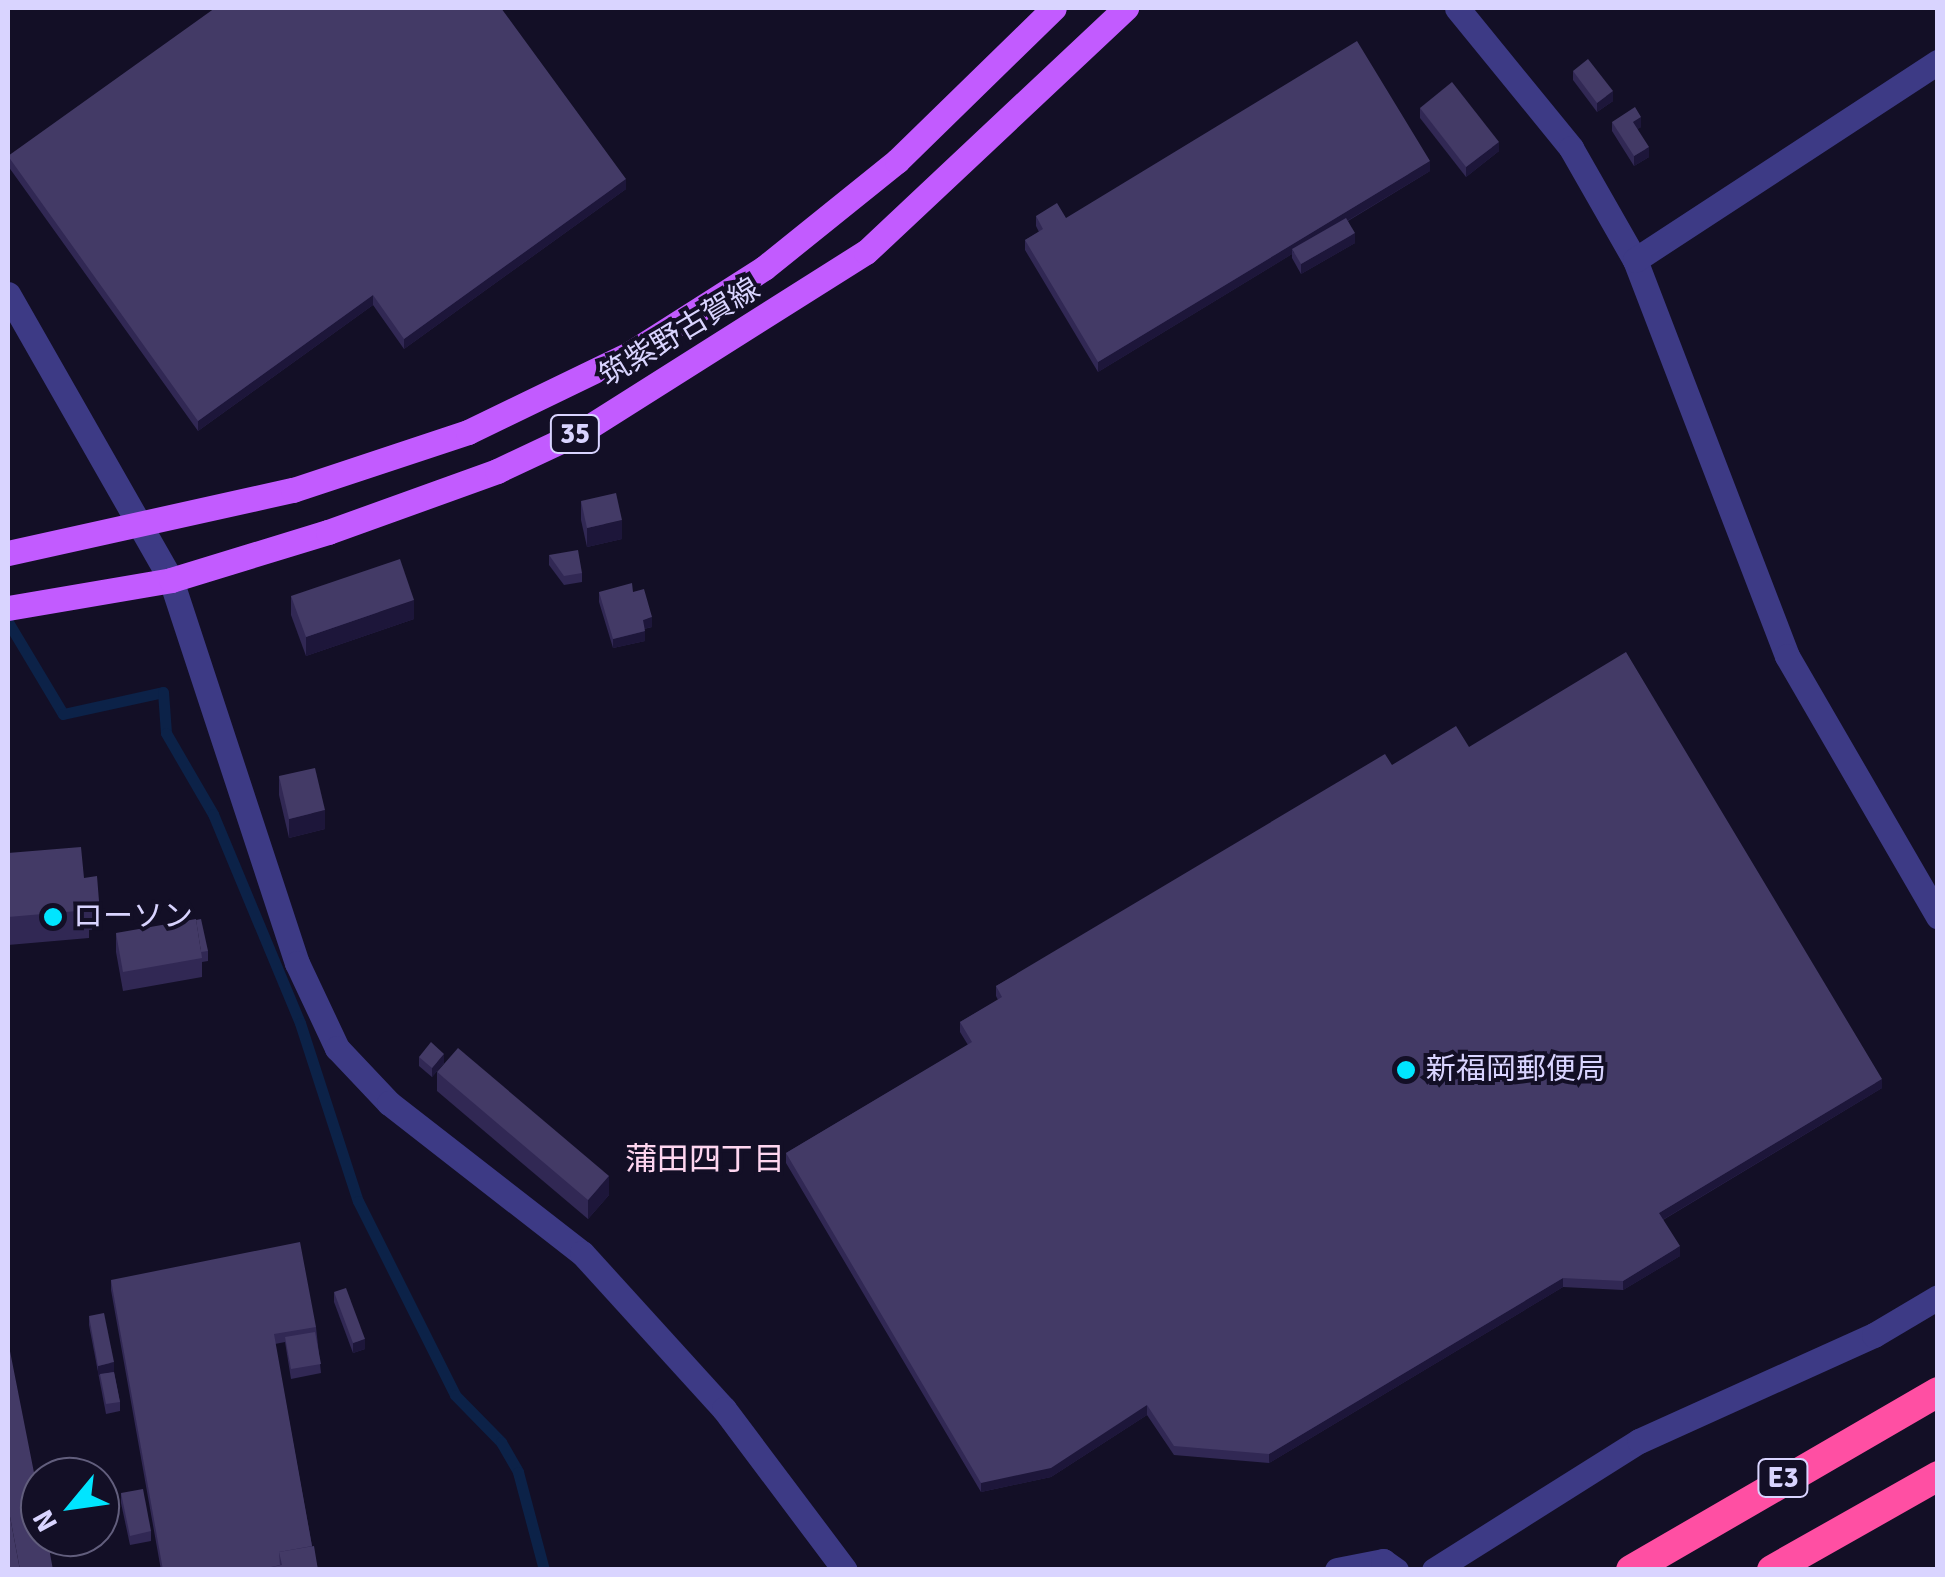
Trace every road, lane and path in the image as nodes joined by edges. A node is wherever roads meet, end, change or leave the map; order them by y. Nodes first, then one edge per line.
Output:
1 (1054, 8) edge
2 (1126, 8) edge
3 (1457, 8) edge
4 (1938, 62) edge
5 (1635, 260) junction
6 (8, 294) edge
7 (142, 527) junction
8 (8, 552) edge
9 (171, 580) junction
10 (8, 608) edge
11 (1938, 916) edge
12 (1938, 1297) edge
13 (1938, 1392) edge
14 (1938, 1476) edge
15 (845, 1570) edge
16 (1337, 1570) edge
17 (1396, 1570) edge
18 (1434, 1570) edge
19 (1631, 1570) edge
20 (1772, 1570) edge

1 - 7 main road, 筑紫野古賀線 / 35
2 - 9 main road, 筑紫野古賀線 / 35
3 - 5 street
4 - 5 street
5 - 11 street
6 - 7 street
7 - 8 main road, 筑紫野古賀線 / 35
7 - 9 street
9 - 10 main road, 筑紫野古賀線 / 35
9 - 15 street
12 - 18 street
13 - 19 highway, E3
14 - 20 highway, E3
16 - 17 street

